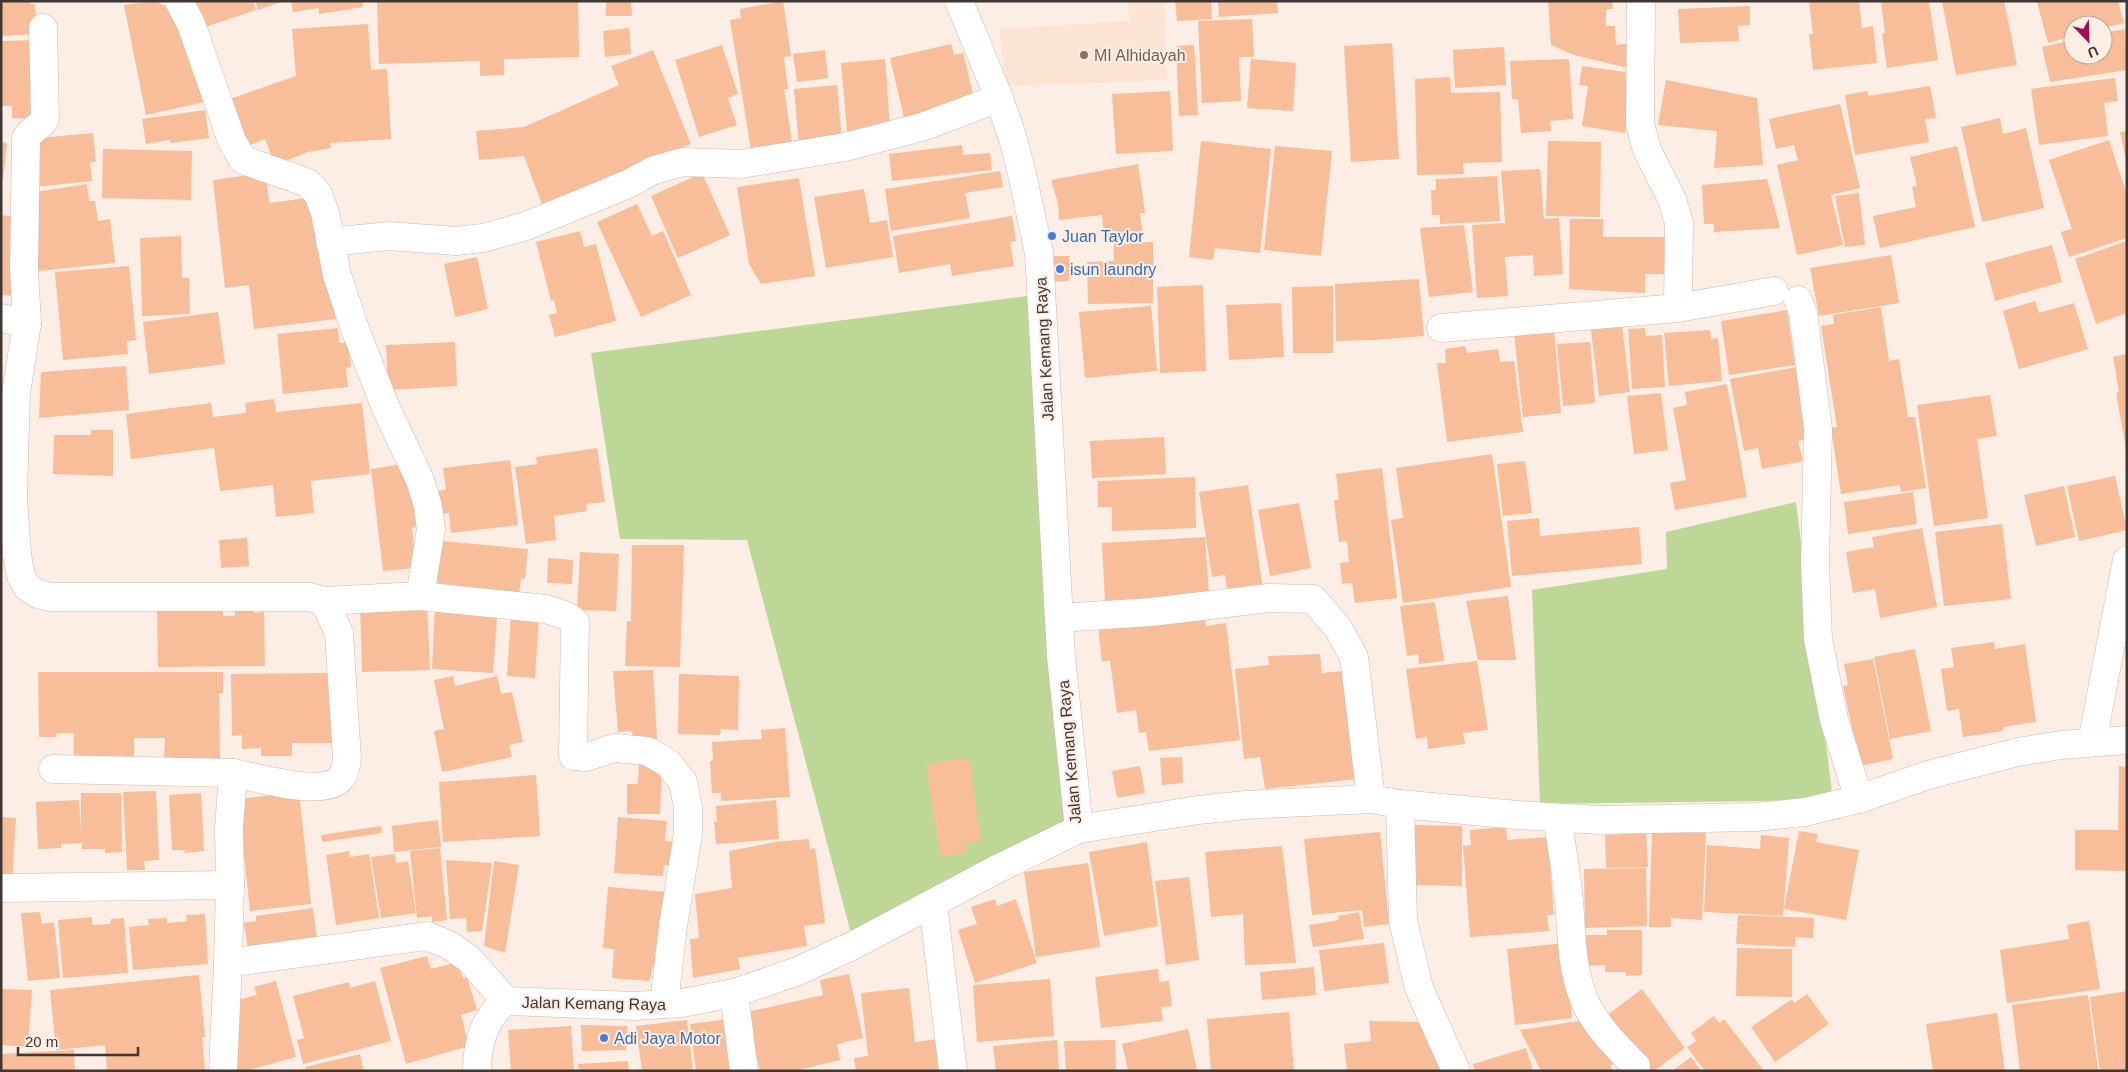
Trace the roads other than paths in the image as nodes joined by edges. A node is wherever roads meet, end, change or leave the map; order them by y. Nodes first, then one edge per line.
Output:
1 (179, 1) edge
2 (959, 1) edge
3 (1640, 1) edge
4 (43, 28) dead end
5 (999, 98) junction
6 (330, 242) junction
7 (1678, 308) junction
8 (14, 321) edge
9 (1441, 328) dead end
10 (2127, 560) edge
11 (420, 596) junction
12 (324, 601) junction
13 (1059, 618) junction
14 (2127, 740) edge
15 (2092, 742) junction
16 (53, 769) dead end
17 (233, 773) junction
18 (1371, 799) junction
19 (1859, 799) junction
20 (1400, 804) junction
21 (1558, 818) junction
22 (1079, 829) junction
23 (230, 885) junction
24 (1, 888) edge
25 (932, 904) junction
26 (228, 963) junction
27 (734, 993) junction
28 (506, 1001) junction
29 (664, 1003) junction
30 (1636, 1066) dead end
31 (223, 1071) edge
32 (477, 1071) edge
33 (744, 1071) edge
34 (953, 1071) edge
35 (1456, 1071) edge

1 - 6 street
2 - 5 street, Jalan Kemang Raya
3 - 7 street
4 - 8 street
5 - 6 street
5 - 13 street, Jalan Kemang Raya
6 - 11 street
7 - 9 street
7 - 19 street
8 - 12 street
10 - 15 street
11 - 12 street
11 - 29 street
12 - 17 street
13 - 18 street
13 - 22 street, Jalan Kemang Raya
14 - 15 street
15 - 19 street
16 - 17 street
17 - 23 street
18 - 20 street
18 - 22 street
19 - 21 street
20 - 21 street
20 - 35 street
21 - 30 street
22 - 25 street, Jalan Kemang Raya
23 - 24 street
23 - 26 street
25 - 27 street, Jalan Kemang Raya
25 - 34 street
26 - 28 street
26 - 31 street
27 - 29 street, Jalan Kemang Raya
27 - 33 street
28 - 29 street, Jalan Kemang Raya
28 - 32 street, Jalan Kemang Raya

